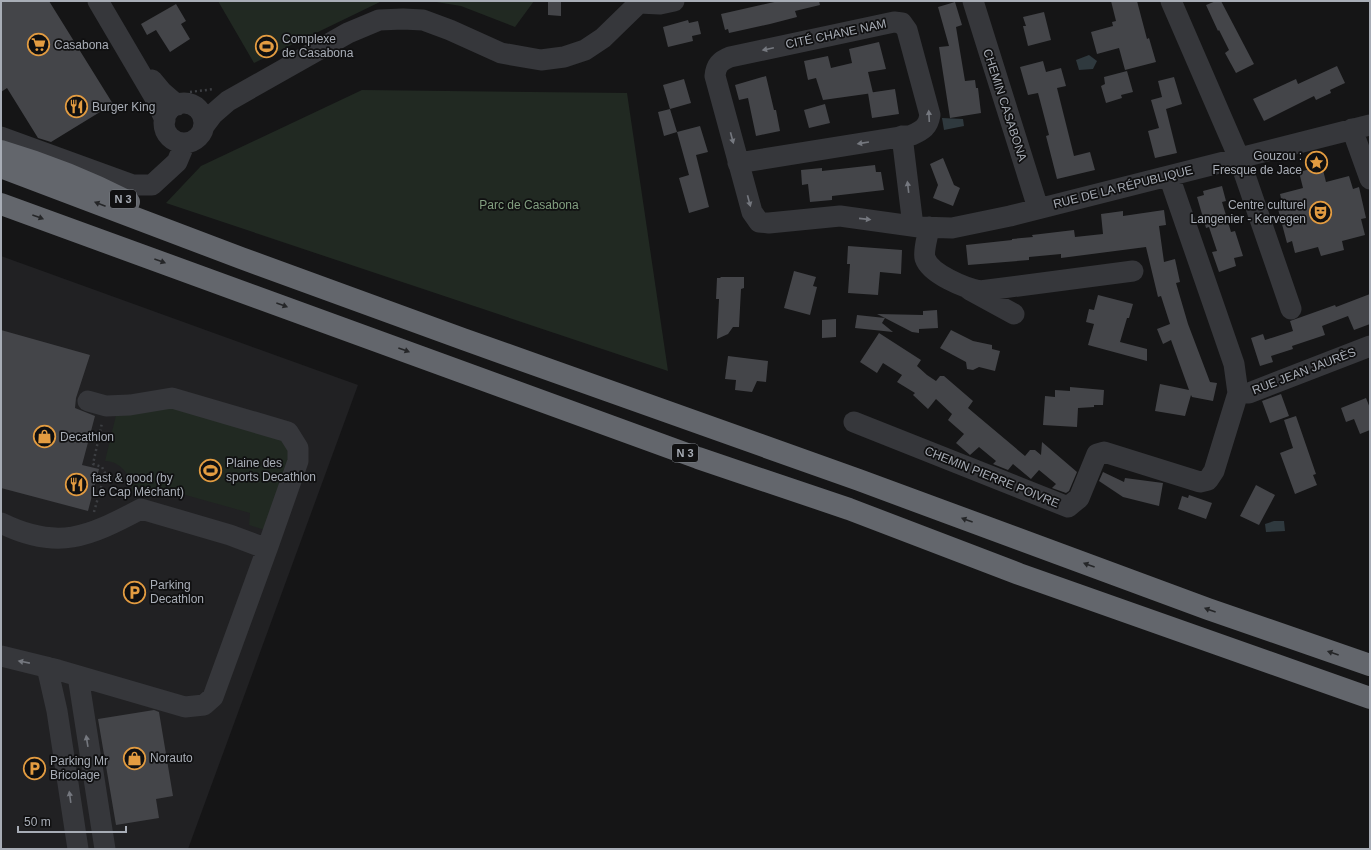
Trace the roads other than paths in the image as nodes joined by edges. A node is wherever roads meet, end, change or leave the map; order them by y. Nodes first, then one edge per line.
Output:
1 (98, 1) edge
2 (105, 1) edge
3 (674, 1) edge
4 (973, 1) edge
5 (1171, 1) edge
6 (639, 2) edge
7 (184, 119) junction
8 (1361, 127) edge
9 (902, 136) junction
10 (1, 137) edge
11 (1, 151) edge
12 (1239, 158) junction
13 (738, 164) junction
14 (1, 167) edge
15 (1169, 176) junction
16 (1370, 179) edge
17 (1, 204) edge
18 (1038, 208) junction
19 (921, 226) junction
20 (241, 258) junction
21 (1133, 271) dead end
22 (968, 289) junction
23 (1291, 309) dead end
24 (1014, 314) dead end
25 (1370, 346) edge
26 (1238, 393) junction
27 (97, 404) road end
28 (854, 422) dead end
29 (1, 523) edge
30 (267, 549) junction
31 (1, 656) edge
32 (1370, 665) edge
33 (48, 667) junction
34 (78, 676) junction
35 (1370, 698) edge
36 (78, 849) edge
37 (105, 849) edge

1 - 7 street
2 - 7 street
3 - 6 street
4 - 18 street, CHEMIN CASABONA
5 - 12 street
6 - 7 street
7 - 10 street
8 - 12 street, RUE DE LA RÉPUBLIQUE
8 - 16 street
9 -> 13 street, CITÉ CHANE NAM
9 -> 13 street, CITÉ CHANE NAM
19 -> 9 street
11 - 20 highway, N 3
12 - 15 street, RUE DE LA RÉPUBLIQUE
12 - 23 street
13 -> 19 street, CITÉ CHANE NAM
20 -> 14 highway, N 3
15 - 18 street, RUE DE LA RÉPUBLIQUE
15 - 26 street, CHEMIN PIERRE POIVRE
17 -> 35 highway, N 3
18 - 19 street, CITÉ CHANE NAM
19 - 22 street
32 -> 20 highway, N 3
21 - 22 street
22 - 24 street
25 - 26 street, RUE JEAN JAURÈS
26 - 28 street, CHEMIN PIERRE POIVRE
27 - 30 street
29 - 30 street
30 - 34 street
33 -> 31 street
33 - 34 street
36 -> 33 street
37 -> 34 street

